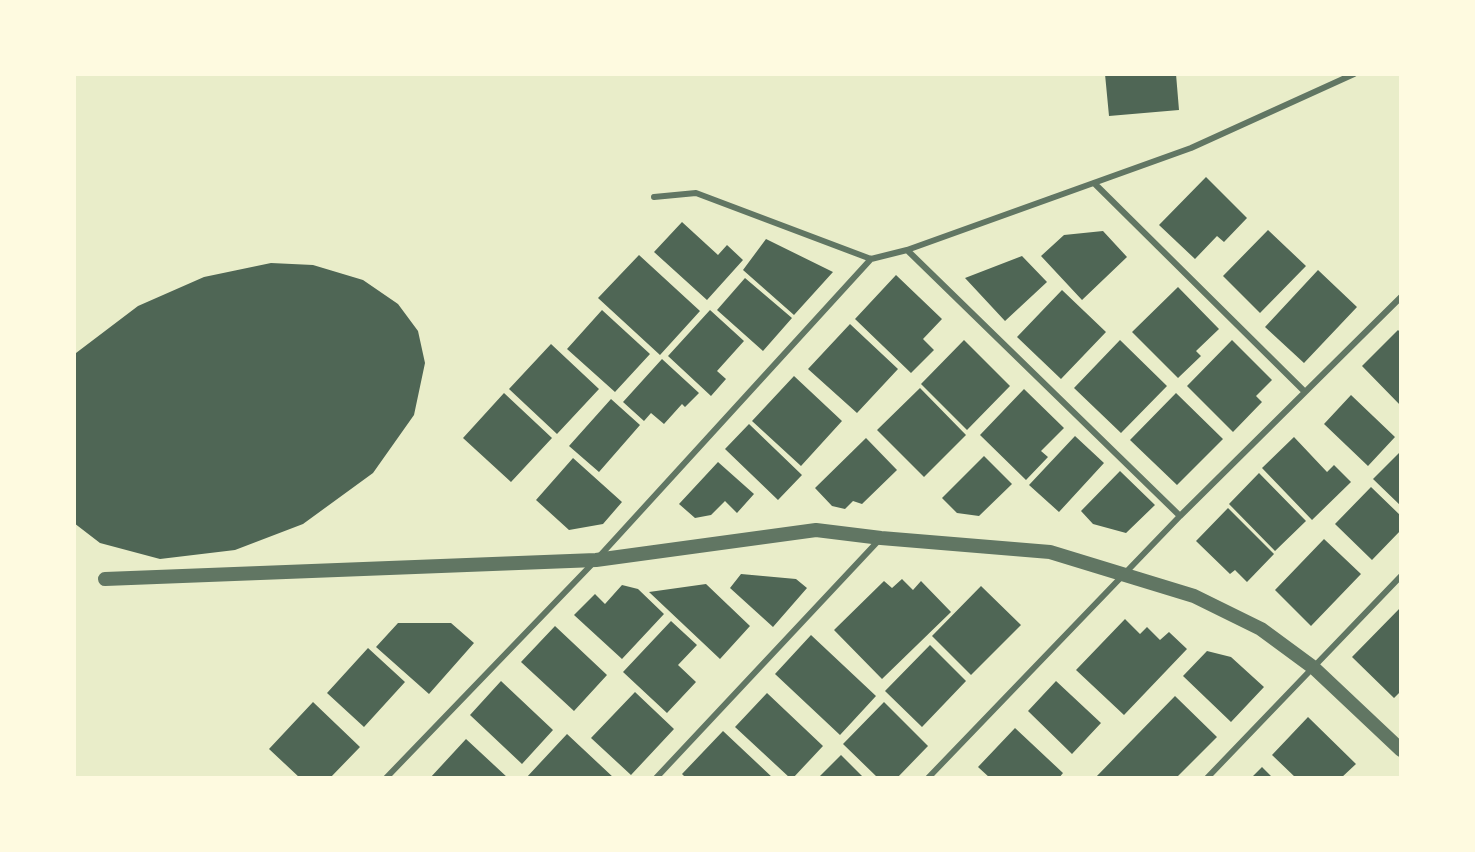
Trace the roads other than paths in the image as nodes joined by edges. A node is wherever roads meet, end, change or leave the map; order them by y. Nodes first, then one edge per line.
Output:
1 (1354, 74) edge
2 (1094, 183) junction
3 (654, 197) dead end
4 (907, 250) junction
5 (871, 259) junction
6 (1401, 297) edge
7 (1305, 392) junction
8 (1180, 516) junction
9 (881, 538) junction
10 (596, 560) junction
11 (1124, 573) junction
12 (1401, 576) edge
13 (105, 579) dead end
14 (1314, 668) junction
15 (1401, 750) edge
16 (386, 778) edge
17 (656, 778) edge
18 (928, 778) edge
19 (1207, 778) edge

1 - 2 lane
2 - 4 lane
2 - 7 lane
3 - 5 lane
4 - 5 lane
4 - 8 lane
5 - 10 lane
6 - 7 lane
7 - 8 lane
8 - 11 lane
9 - 10 street
9 - 11 street
9 - 17 lane
10 - 13 street
10 - 16 lane
11 - 14 street
11 - 18 lane
12 - 14 lane
14 - 15 street
14 - 19 lane

